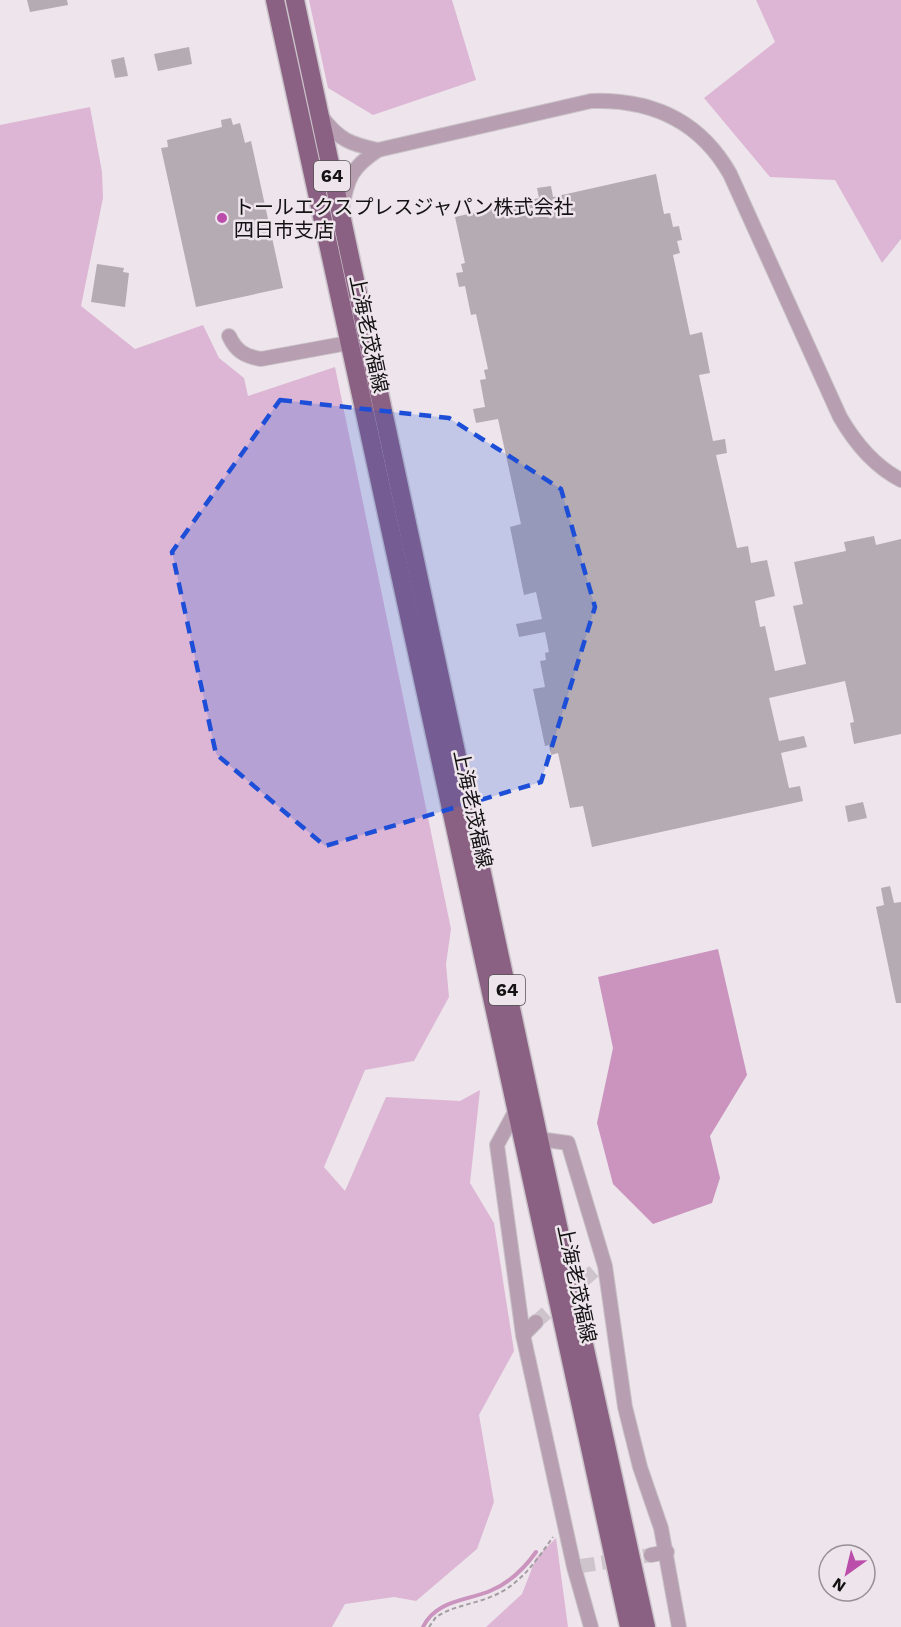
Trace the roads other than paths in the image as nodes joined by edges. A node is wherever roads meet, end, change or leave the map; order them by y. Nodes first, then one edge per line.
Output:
1 (275, 0) edge
2 (295, 0) edge
3 (318, 112) junction
4 (378, 150) junction
5 (341, 217) junction
6 (229, 336) dead end
7 (348, 343) junction
8 (901, 480) edge
9 (516, 1110) junction
10 (539, 1138) junction
11 (536, 1322) tunnel mouth
12 (523, 1335) junction
13 (667, 1552) junction
14 (651, 1555) tunnel mouth
15 (591, 1627) edge
16 (629, 1627) edge
17 (646, 1627) edge
18 (679, 1627) edge

1 - 7 main road, 上海老茂福線 / 64
2 - 3 main road, 上海老茂福線 / 64
3 - 4 street
3 - 5 main road, 上海老茂福線 / 64
4 - 5 street
4 - 8 street
5 - 10 main road, 上海老茂福線 / 64
6 - 7 street
7 - 9 main road, 上海老茂福線 / 64
9 - 12 street
9 - 16 main road, 上海老茂福線 / 64
10 - 13 street, 上海老茂福線
10 - 17 main road, 上海老茂福線 / 64
11 - 12 street
12 - 15 street
13 - 14 street
13 - 18 street, 上海老茂福線

